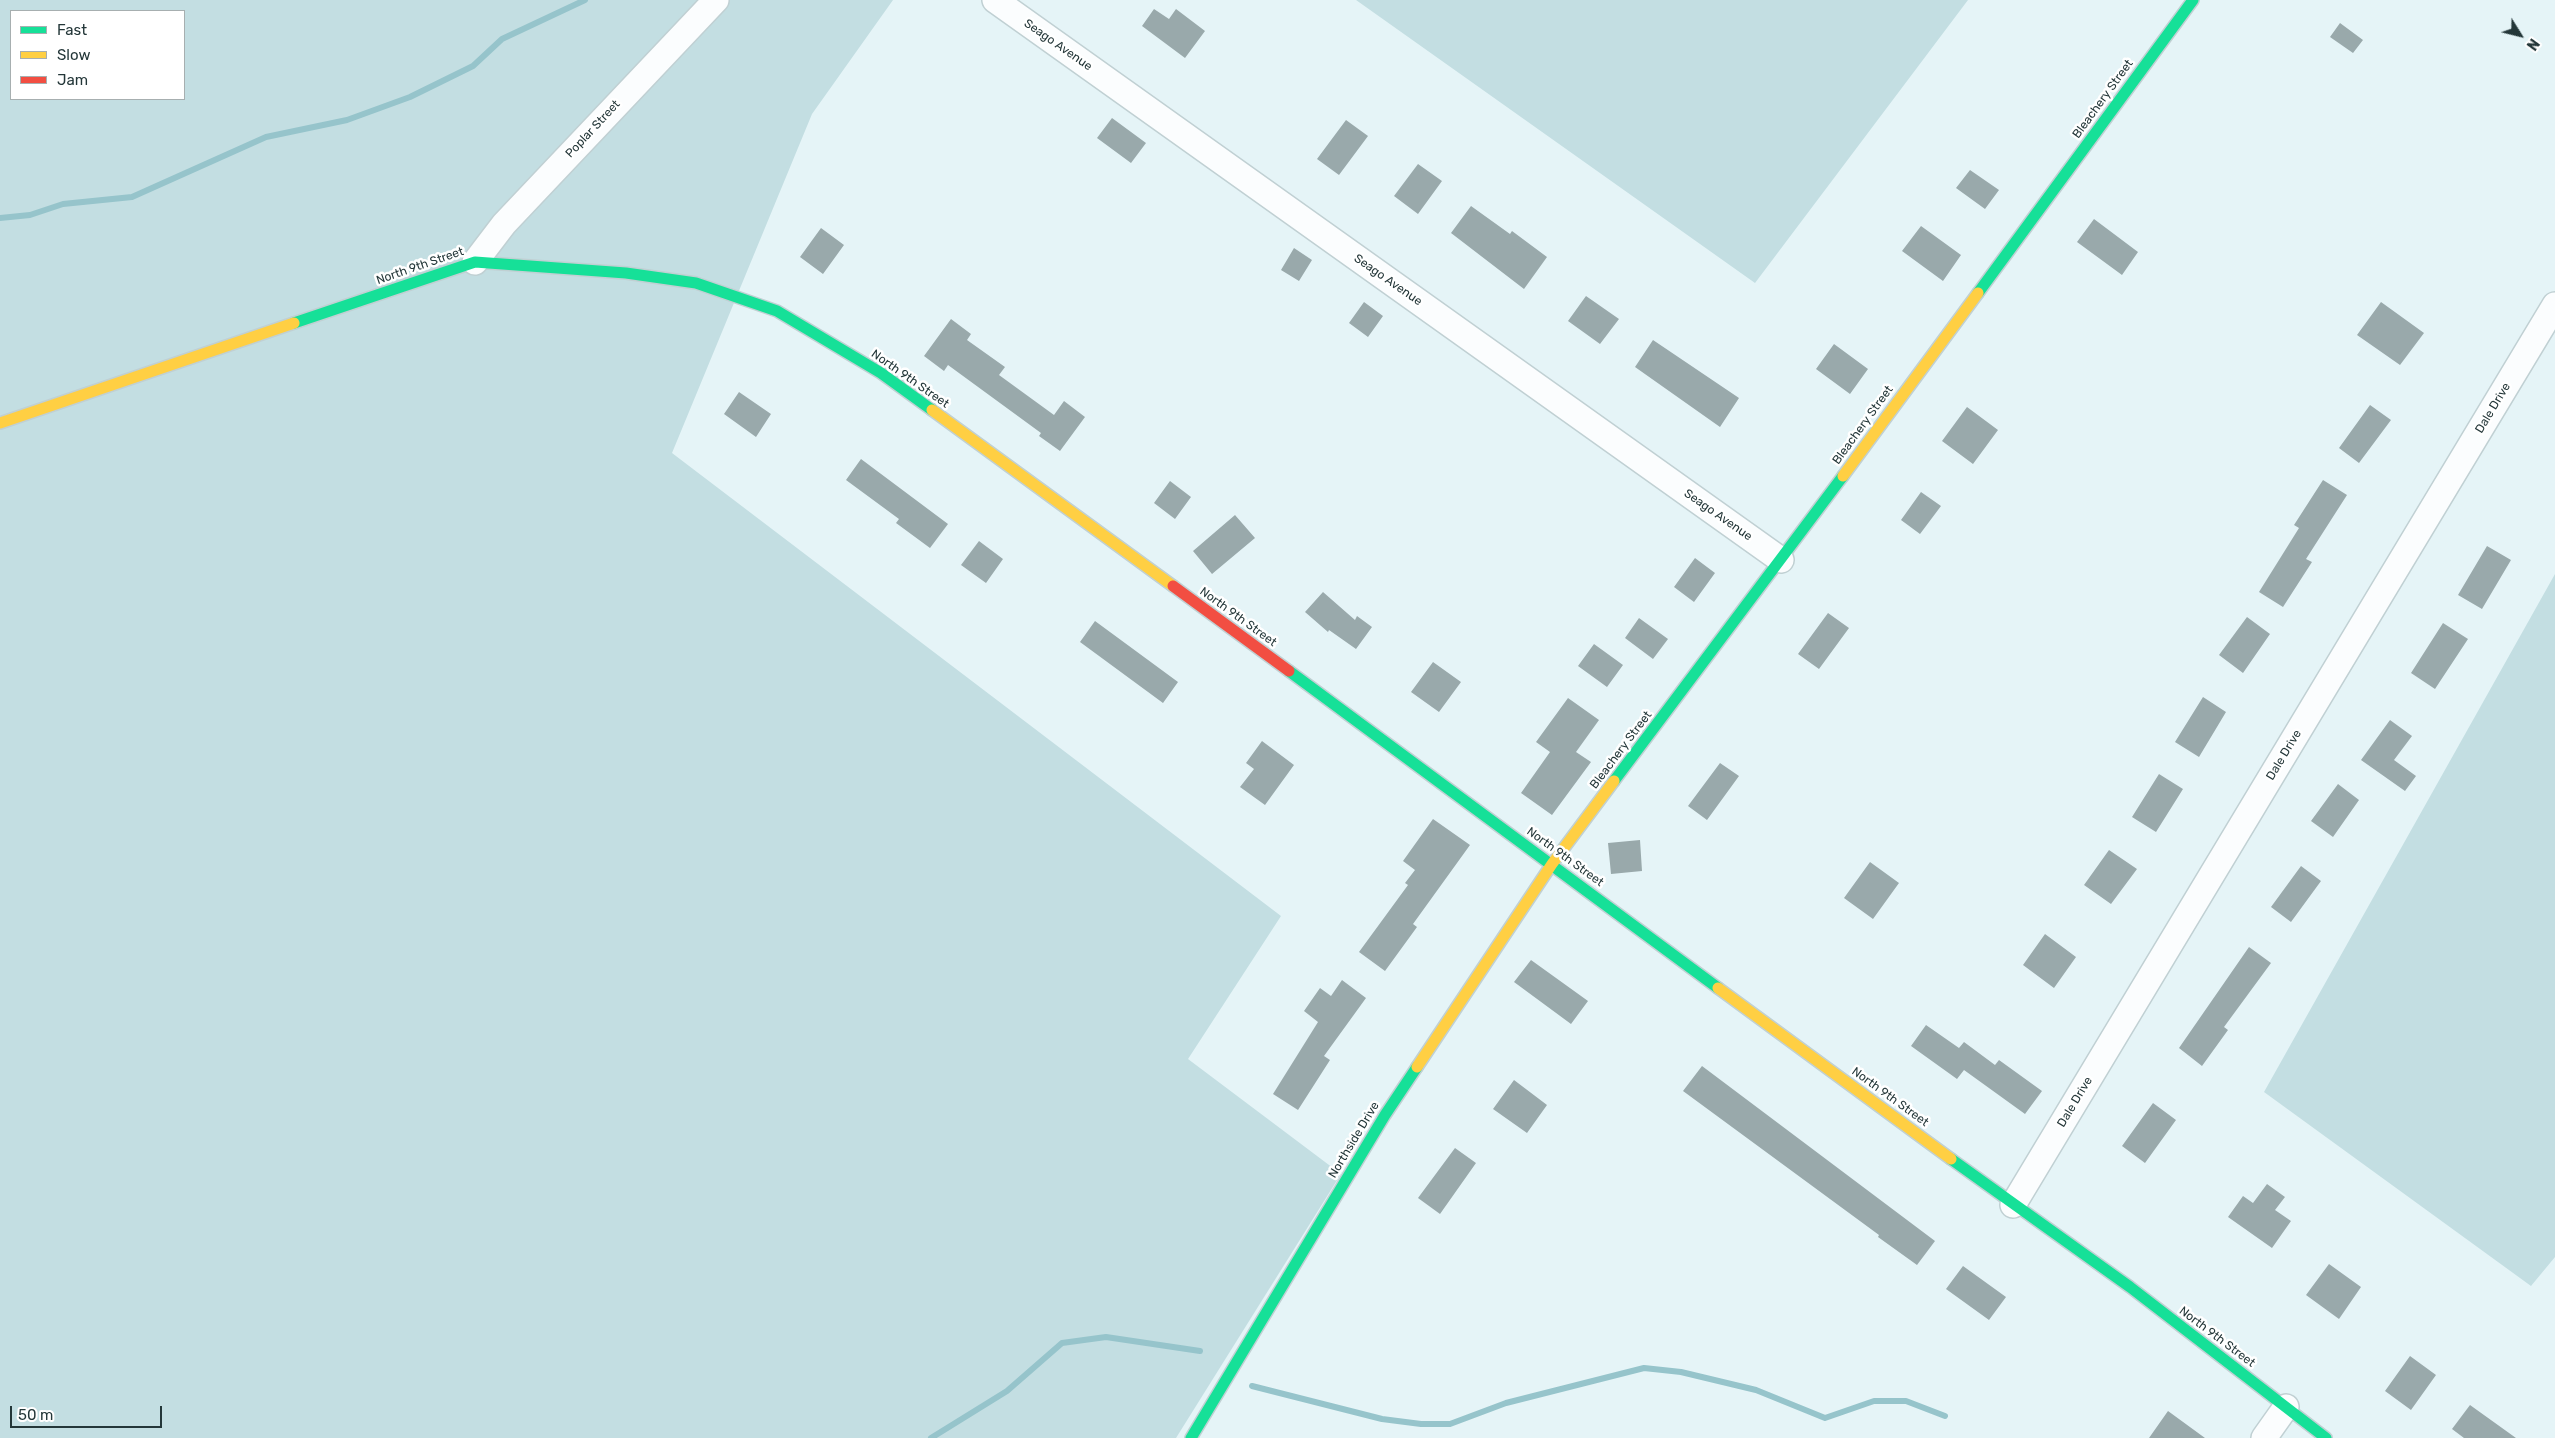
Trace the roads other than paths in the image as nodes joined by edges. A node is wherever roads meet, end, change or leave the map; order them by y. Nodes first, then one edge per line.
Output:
1 (716, 0) edge
2 (995, 0) edge
3 (2193, 0) edge
4 (475, 262) junction
5 (2555, 305) edge
6 (0, 423) edge
7 (1781, 560) junction
8 (1552, 864) junction
9 (2013, 1205) junction
10 (2286, 1407) junction
11 (1191, 1438) edge
12 (2264, 1438) edge
13 (2326, 1438) edge

1 - 4 street, Poplar Street
2 - 7 street, Seago Avenue
3 - 7 street, Bleachery Street
4 - 6 street, North 9th Street
4 - 8 street, North 9th Street
5 - 9 street, Dale Drive
7 - 8 street, Bleachery Street
8 - 9 street, North 9th Street
8 - 11 street, Northside Drive
9 - 10 street, North 9th Street
10 - 12 street
10 - 13 street, North 9th Street

